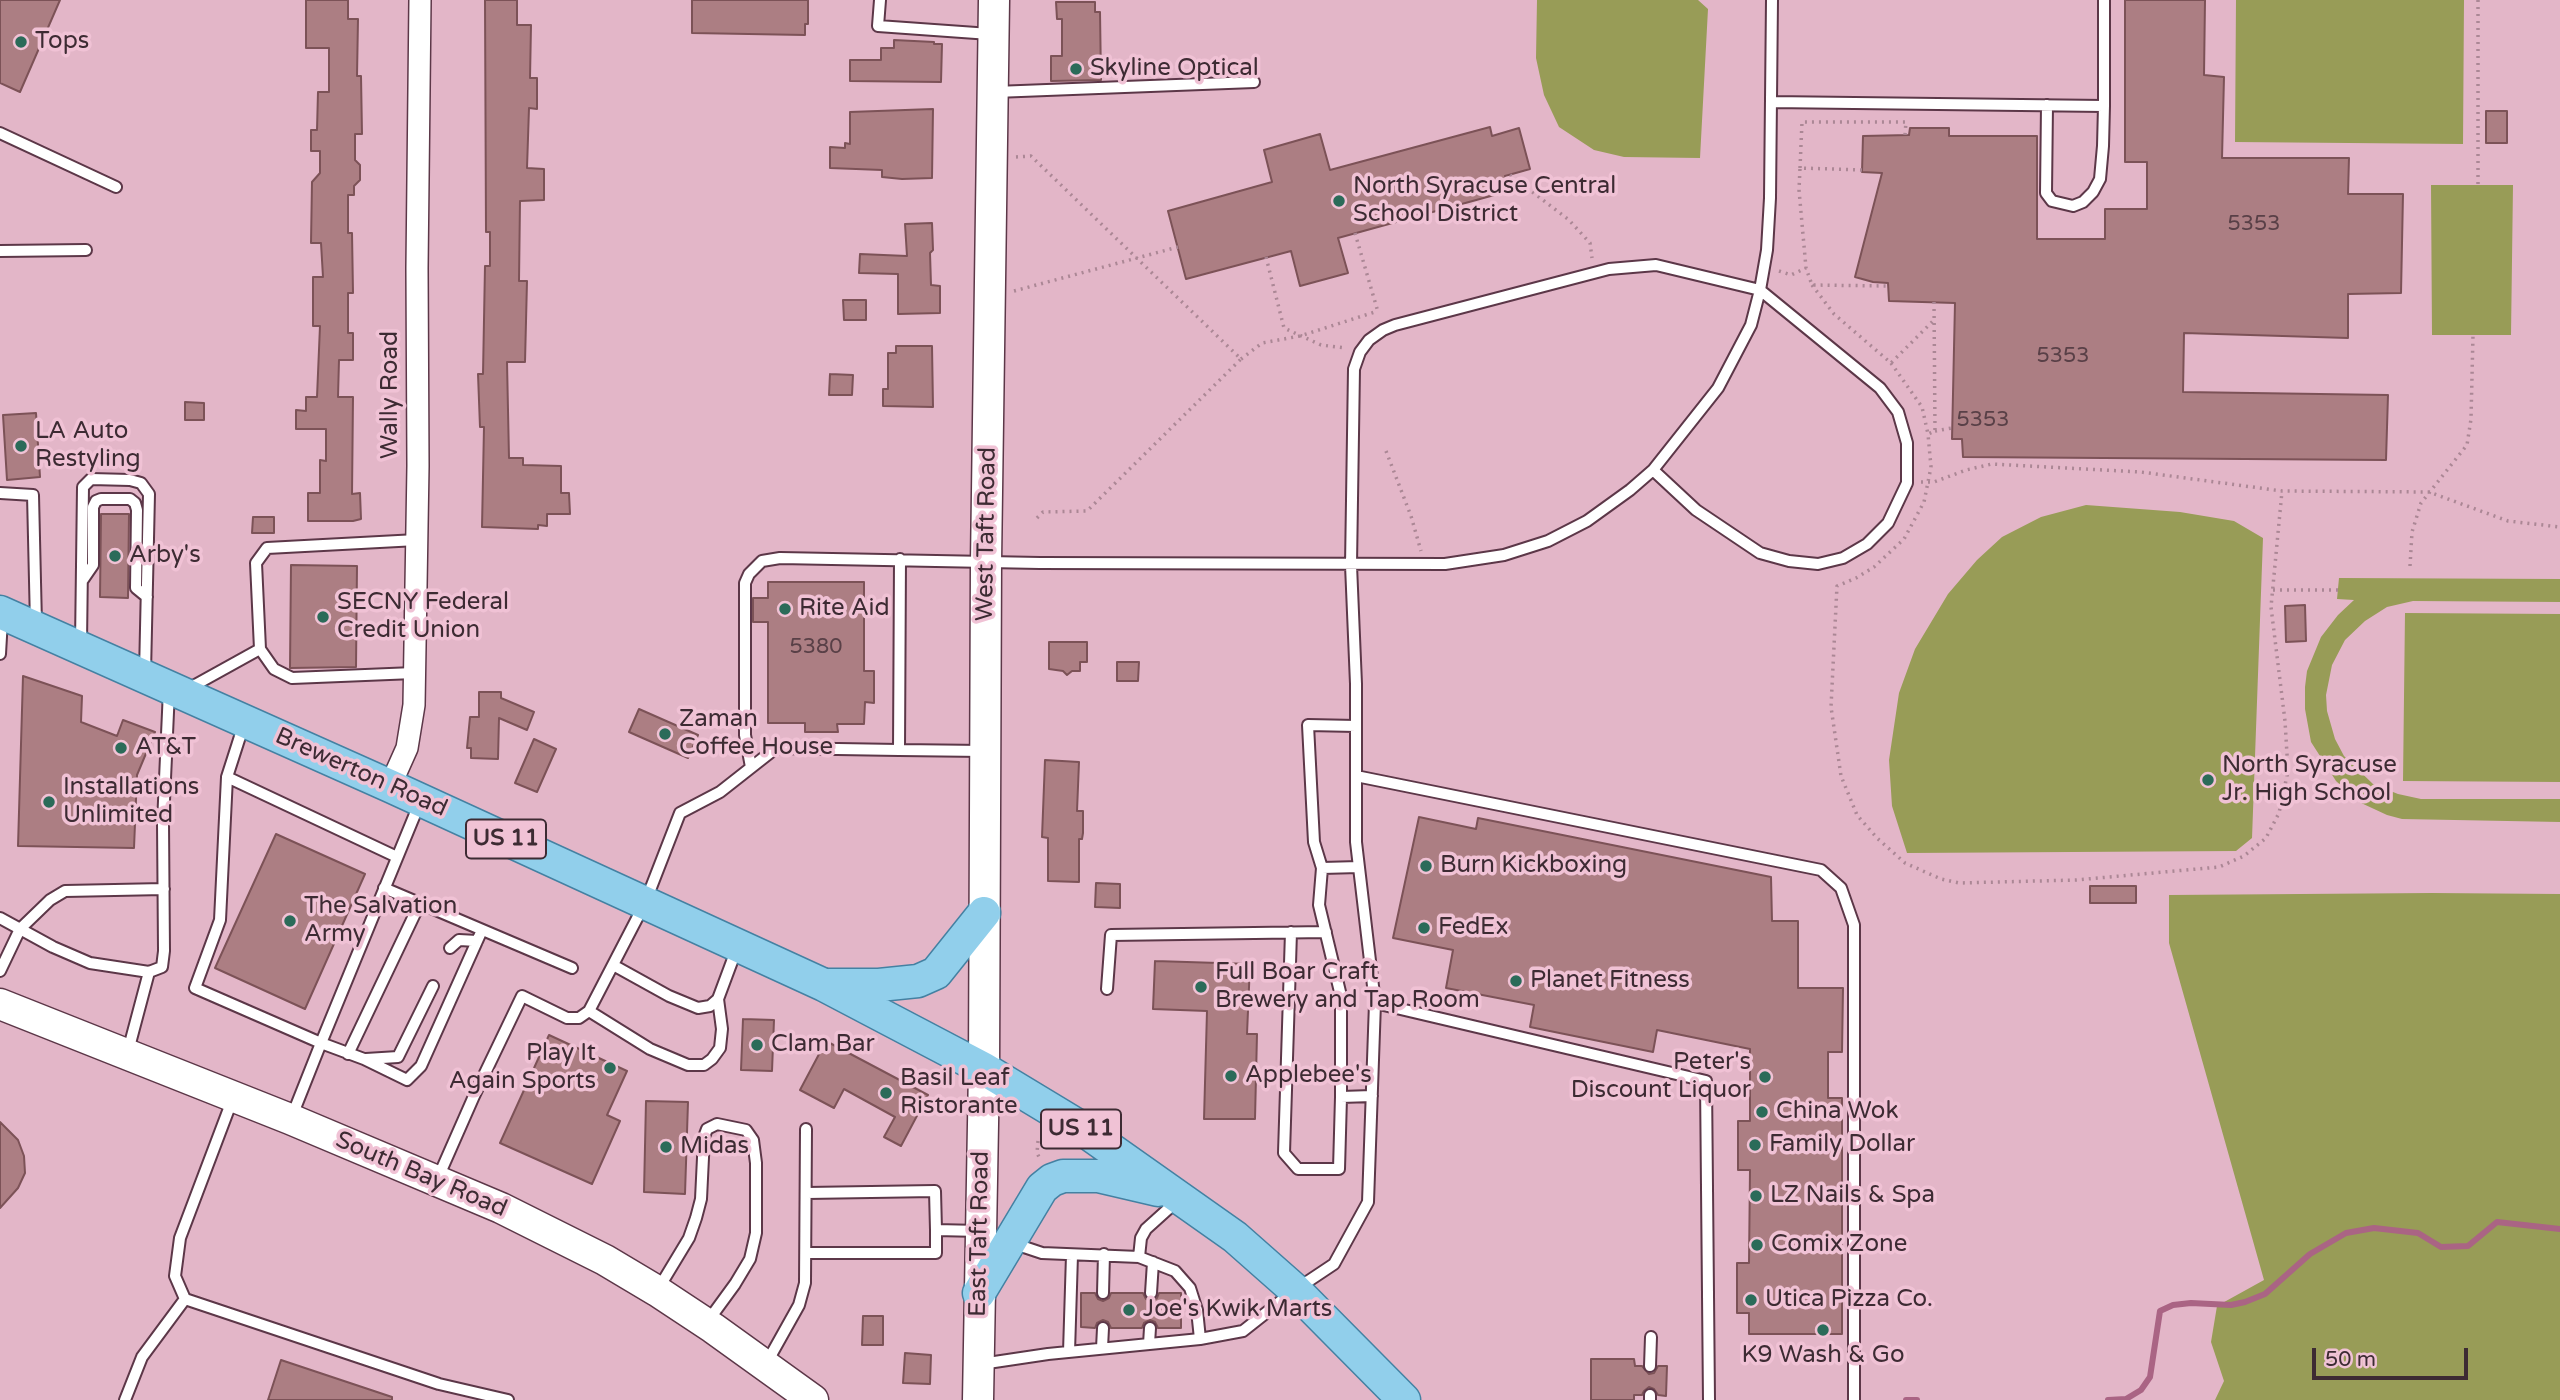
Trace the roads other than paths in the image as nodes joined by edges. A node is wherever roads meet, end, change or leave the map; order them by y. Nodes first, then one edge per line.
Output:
1 (420, 0) edge
2 (880, 0) edge
3 (994, 0) edge
4 (1772, 0) edge
5 (2104, 0) edge
6 (993, 34) junction
7 (1254, 82) dead end
8 (992, 92) junction
9 (1771, 102) junction
10 (2047, 105) junction
11 (2104, 106) junction
12 (0, 133) edge
13 (116, 187) dead end
14 (86, 250) dead end
15 (0, 251) edge
16 (1760, 290) junction
17 (1653, 470) junction
18 (0, 493) edge
19 (416, 540) junction
20 (900, 559) junction
21 (986, 562) junction
22 (1351, 565) junction
23 (82, 581) junction
24 (147, 597) junction
25 (1, 612) edge
26 (36, 627) junction
27 (81, 648) junction
28 (260, 649) junction
29 (0, 654) edge
30 (414, 673) junction
31 (165, 685) junction
32 (245, 721) junction
33 (1356, 726) junction
34 (899, 750) junction
35 (985, 751) junction
36 (751, 767) junction
37 (1356, 776) junction
38 (227, 777) junction
39 (390, 786) junction
40 (421, 800) junction
41 (397, 857) junction
42 (1359, 867) junction
43 (1322, 869) junction
44 (384, 888) junction
45 (164, 889) junction
46 (420, 903) junction
47 (645, 903) junction
48 (984, 912) junction
49 (0, 918) edge
50 (20, 929) junction
51 (1291, 932) junction
52 (1326, 932) junction
53 (480, 935) junction
54 (738, 945) junction
55 (450, 948) dead end
56 (613, 965) junction
57 (572, 968) dead end
58 (0, 971) edge
59 (149, 972) junction
60 (824, 985) junction
61 (433, 986) dead end
62 (1107, 989) dead end
63 (718, 999) junction
64 (1375, 1003) junction
65 (0, 1004) edge
66 (589, 1011) junction
67 (321, 1043) junction
68 (348, 1054) junction
69 (127, 1055) junction
70 (364, 1059) junction
71 (984, 1069) junction
72 (1341, 1097) junction
73 (1372, 1097) junction
74 (233, 1098) junction
75 (290, 1119) junction
76 (806, 1129) dead end
77 (437, 1181) junction
78 (807, 1192) junction
79 (1178, 1196) junction
80 (936, 1230) junction
81 (980, 1231) junction
82 (1010, 1242) junction
83 (807, 1253) junction
84 (1104, 1254) junction
85 (1072, 1255) junction
86 (1139, 1256) junction
87 (1153, 1262) junction
88 (1295, 1290) junction
89 (657, 1291) junction
90 (979, 1293) junction
91 (1104, 1293) dead end
92 (1151, 1293) dead end
93 (185, 1299) junction
94 (706, 1323) junction
95 (1103, 1328) dead end
96 (1150, 1328) dead end
97 (1651, 1337) dead end
98 (1200, 1339) junction
99 (1149, 1344) junction
100 (1102, 1349) junction
101 (1069, 1352) junction
102 (766, 1364) junction
103 (1650, 1366) dead end
104 (974, 1387) edge
105 (125, 1400) edge
106 (508, 1400) edge
107 (813, 1400) edge
108 (1404, 1400) edge
109 (1709, 1400) edge
110 (1854, 1400) edge

1 - 19 street, Wally Road
2 - 6 lane
3 - 6 main road, West Taft Road
4 - 9 lane
5 - 11 lane
6 - 8 main road, West Taft Road
7 - 8 lane
8 - 21 main road, West Taft Road
9 - 10 lane
9 - 16 lane
10 - 11 lane
10 - 11 lane
12 - 13 lane
14 - 15 lane
16 - 17 lane
16 - 17 lane
16 - 22 lane
17 - 22 lane
18 - 26 lane
19 - 28 lane
19 - 30 street, Wally Road
20 - 21 lane
20 - 34 lane
20 - 36 lane
21 - 22 lane
21 - 35 main road, West Taft Road
22 - 33 lane
23 - 24 lane
23 - 24 lane
23 - 27 lane
24 - 31 lane
25 - 26 main road, Brewerton Road / US 11
25 - 29 lane
26 - 27 main road, Brewerton Road / US 11
27 - 31 main road, Brewerton Road / US 11
28 - 30 lane
28 - 31 lane
30 - 39 street, Wally Road
31 - 32 main road, Brewerton Road / US 11
31 - 45 lane
32 - 38 lane
32 - 39 main road, Brewerton Road / US 11
33 - 37 lane
33 - 43 lane
34 - 35 lane
34 - 36 lane
35 - 48 main road, West Taft Road
36 - 47 lane
37 - 42 lane
37 - 110 lane
38 - 41 lane
38 - 67 lane
39 - 40 main road, Brewerton Road / US 11
40 - 41 lane
40 - 47 main road, Brewerton Road / US 11
41 - 44 lane
42 - 43 lane
42 - 64 lane
43 - 52 lane
44 - 46 lane
44 - 67 lane
45 - 50 lane
45 - 59 lane
46 - 53 lane
46 - 68 lane
47 - 54 main road, Brewerton Road / US 11
47 - 56 lane
48 - 60 main road
48 - 71 main road, West Taft Road
49 - 50 lane
50 - 58 lane
50 - 59 lane
51 - 52 lane
51 - 62 lane
51 - 72 lane
52 - 72 lane
53 - 55 lane
53 - 57 lane
53 - 70 lane
54 - 60 main road, Brewerton Road / US 11
54 - 63 lane
56 - 63 lane
56 - 66 lane
59 - 69 lane
60 - 71 main road, Brewerton Road / US 11
61 - 70 lane
63 - 66 lane
64 - 73 lane
64 - 109 lane
65 - 69 main road, South Bay Road
66 - 77 lane
67 - 68 lane
67 - 75 lane
68 - 70 lane
69 - 74 main road, South Bay Road
71 - 79 main road, US 11
71 - 81 main road, East Taft Road
72 - 73 lane
73 - 88 lane
74 - 75 main road, South Bay Road
74 - 93 lane
75 - 77 main road, South Bay Road
76 - 78 lane
77 - 89 main road, South Bay Road
78 - 80 lane
78 - 83 lane
79 - 82 main road
79 - 86 lane
79 - 88 main road, US 11
80 - 81 lane
80 - 83 lane
81 - 90 main road, East Taft Road
82 - 85 lane
82 - 90 main road
83 - 102 lane
84 - 85 lane
84 - 86 lane
84 - 91 lane
85 - 101 lane
86 - 87 lane
87 - 92 lane
87 - 98 lane
88 - 98 lane
88 - 108 main road, US 11
89 - 94 main road, South Bay Road
89 - 94 lane
90 - 104 main road, East Taft Road
93 - 105 lane
93 - 106 lane
94 - 102 main road, South Bay Road
95 - 100 lane
96 - 99 lane
97 - 103 lane
98 - 99 lane
99 - 100 lane
100 - 101 lane
101 - 104 lane
102 - 107 main road, South Bay Road

